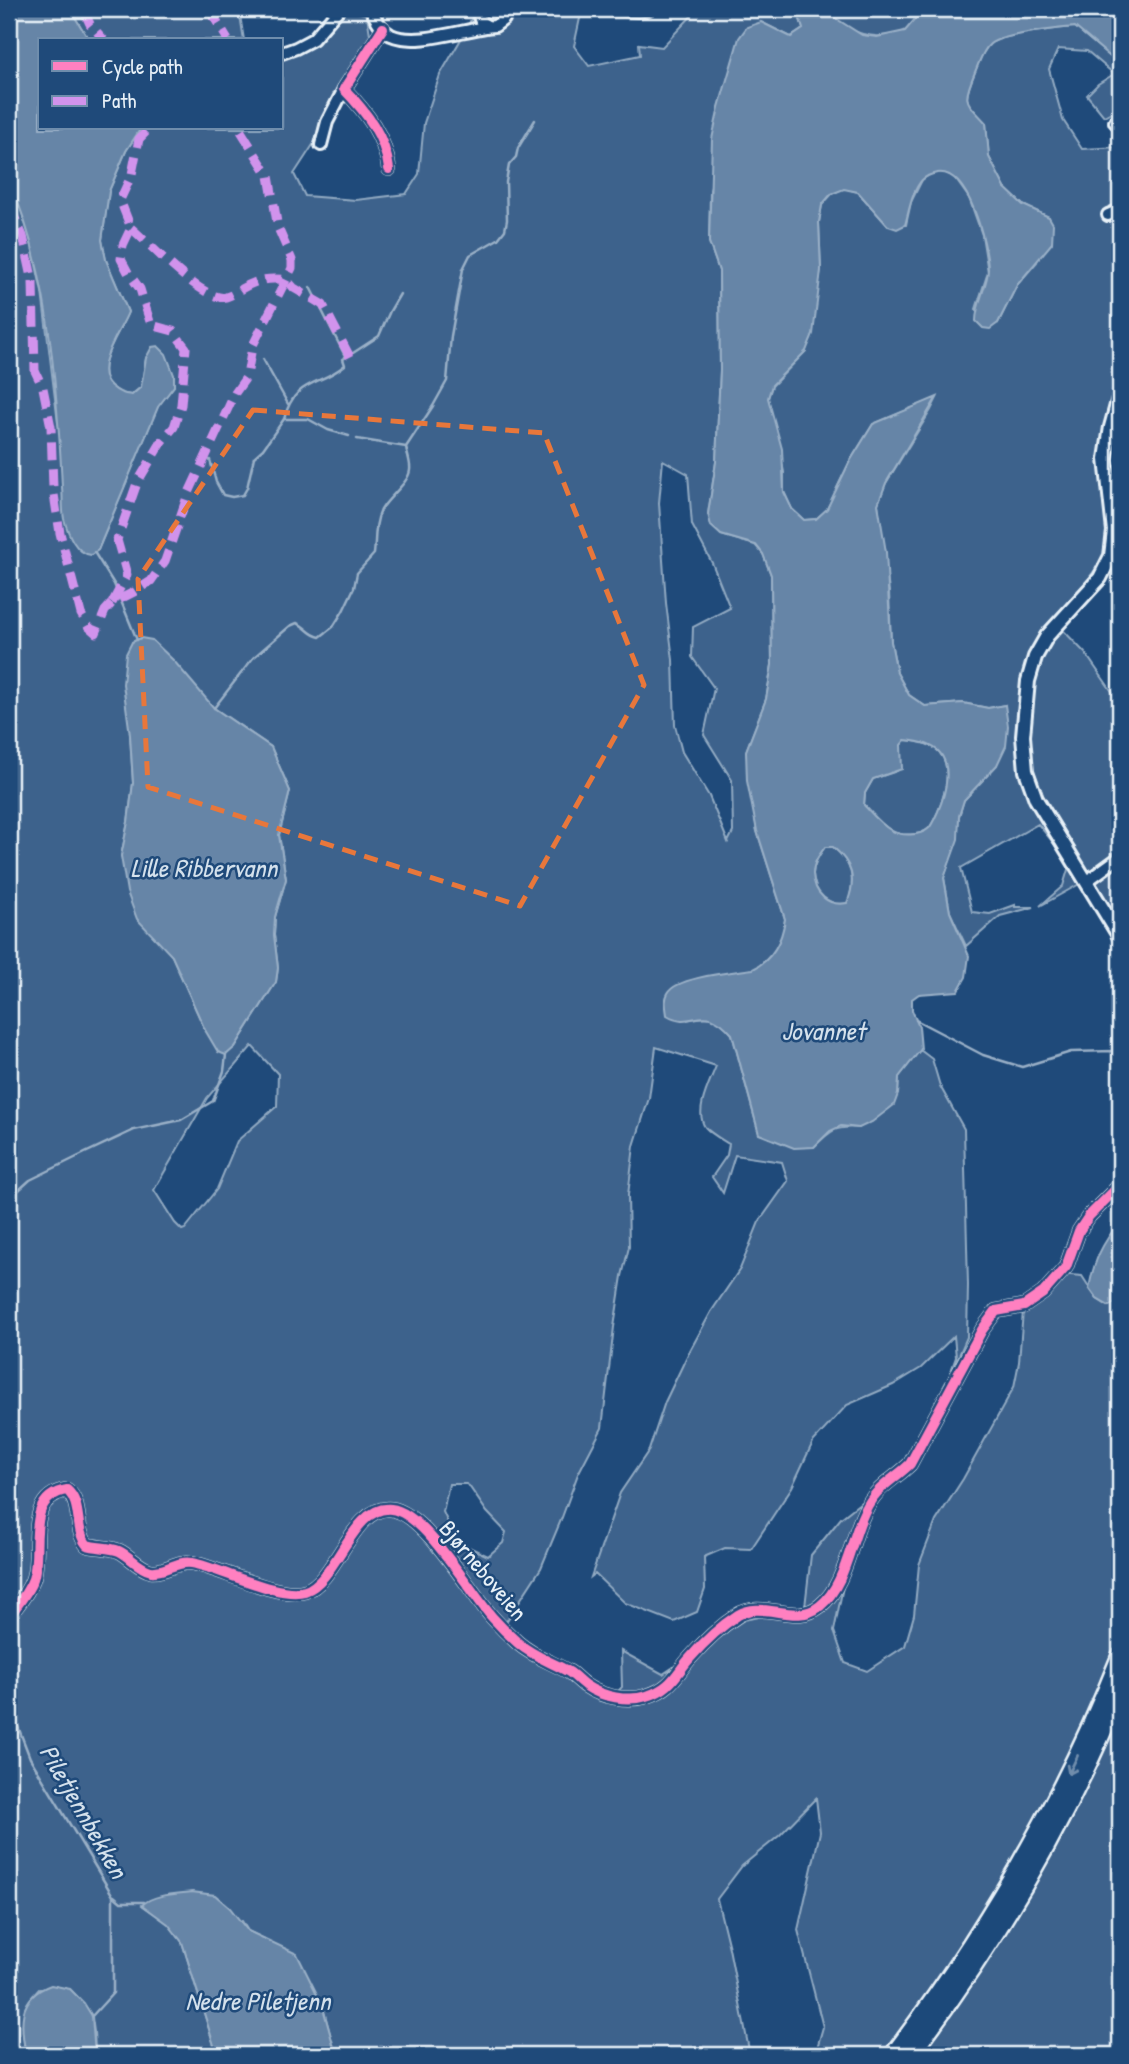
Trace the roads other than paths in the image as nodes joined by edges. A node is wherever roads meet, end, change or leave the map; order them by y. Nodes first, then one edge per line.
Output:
1 (340, 9) edge
2 (371, 9) edge
3 (479, 9) edge
4 (610, 9) edge
5 (649, 9) edge
6 (504, 14) edge
7 (487, 26) junction
8 (383, 28) junction
9 (284, 51) edge
10 (344, 89) junction
11 (321, 145) dead end
12 (389, 169) dead end
13 (1120, 210) edge
14 (1108, 215) dead end
15 (1120, 394) edge
16 (1120, 857) edge
17 (1087, 881) junction
18 (1120, 937) edge
19 (1120, 1185) edge
20 (9, 1616) edge
21 (1120, 1657) edge
22 (1120, 1691) edge
23 (893, 2055) edge
24 (910, 2055) edge

1 - 9 street
2 - 8 street
3 - 7 street
4 - 5 street
6 - 7 street
7 - 8 street
8 - 10 street
10 - 11 street
10 - 12 street
13 - 14 street
15 - 17 main road
16 - 17 street
17 - 18 main road
19 - 20 street, Bjørneboveien
21 -> 23 highway
22 - 24 highway

